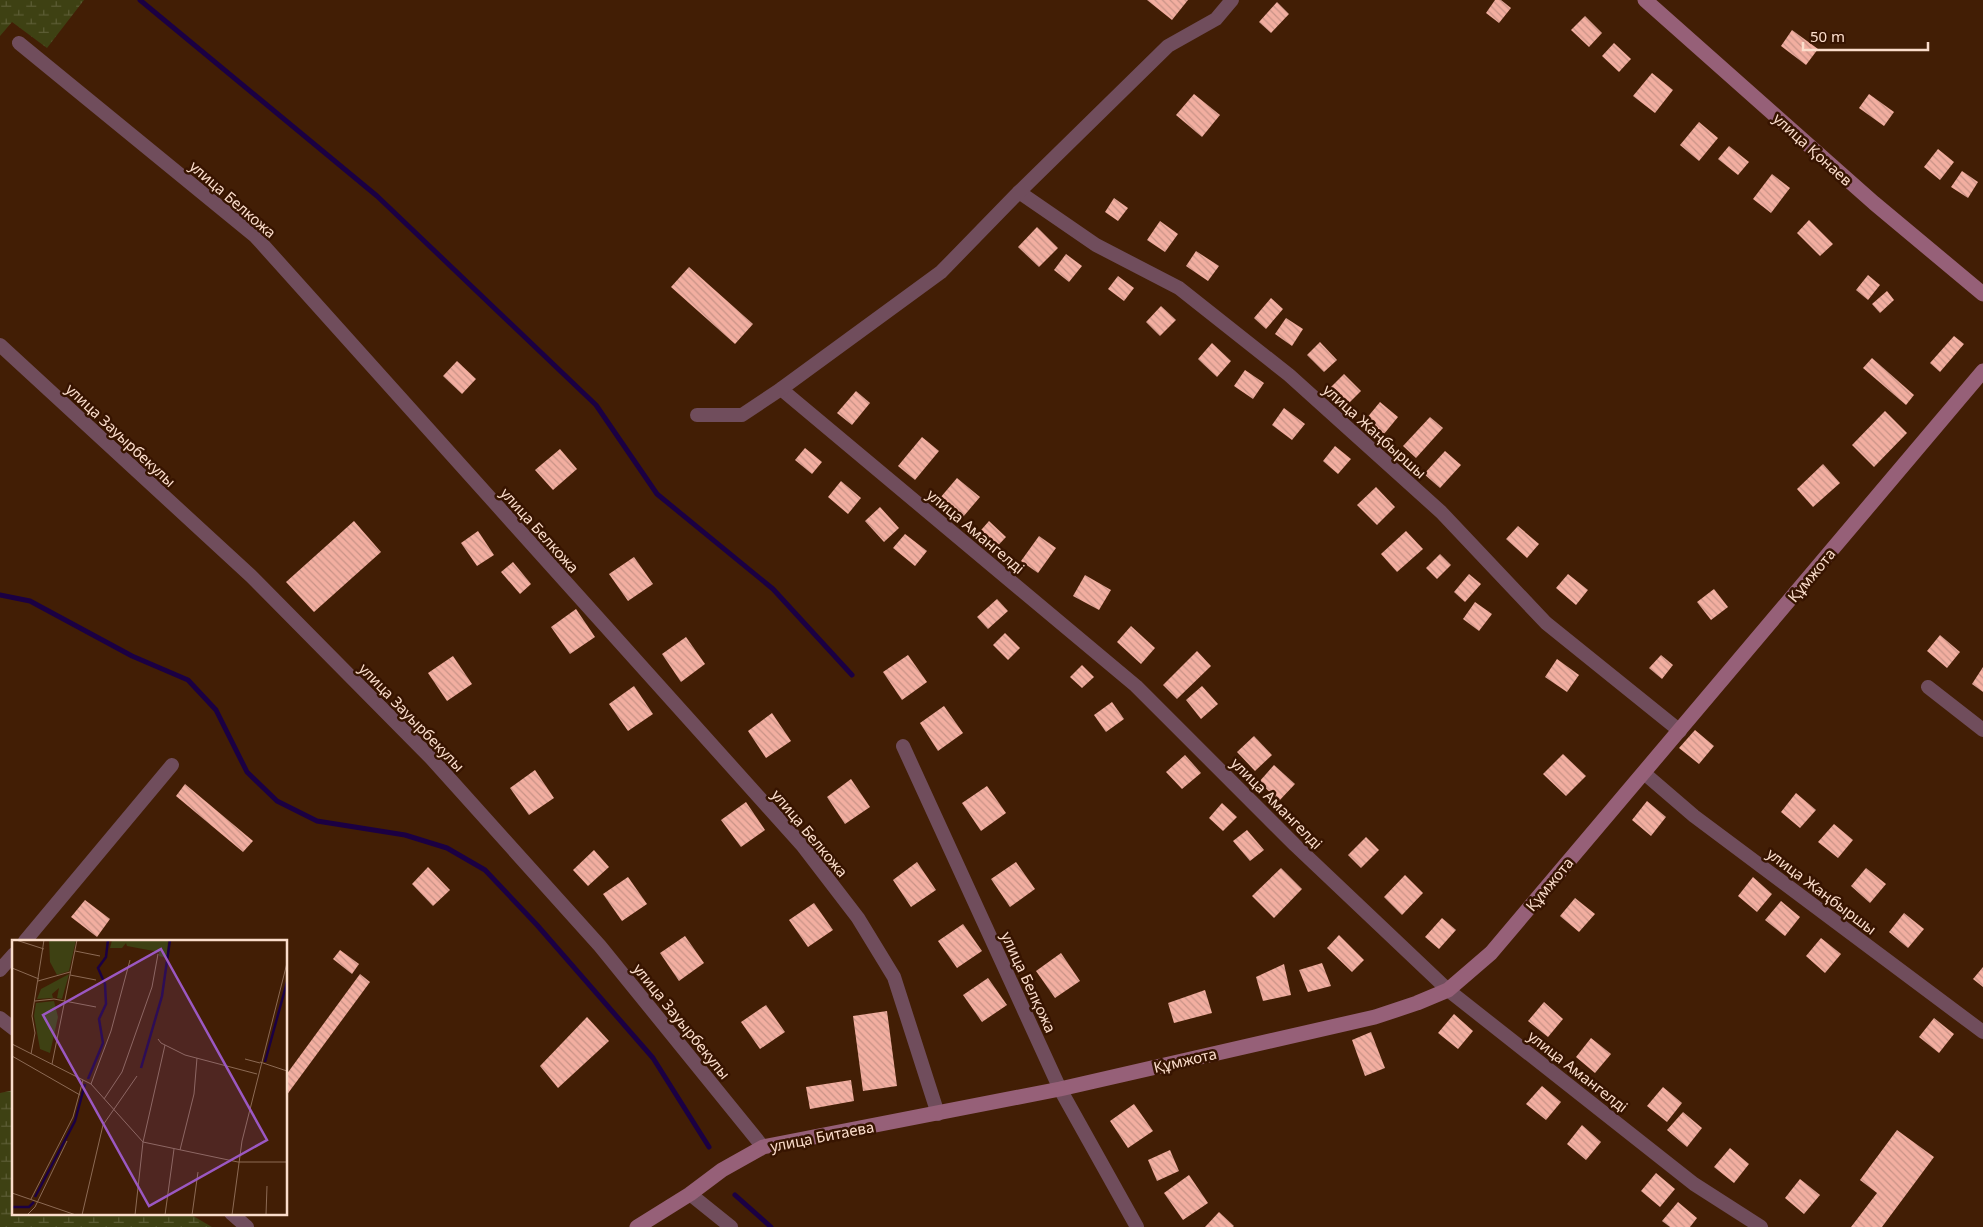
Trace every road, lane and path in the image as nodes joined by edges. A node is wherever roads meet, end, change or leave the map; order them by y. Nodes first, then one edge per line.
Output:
1 (1232, 0) edge
2 (1645, 0) edge
3 (19, 43) dead end
4 (1019, 192) junction
5 (1983, 294) edge
6 (0, 345) edge
7 (1983, 371) edge
8 (781, 388) junction
9 (696, 415) dead end
10 (1928, 687) dead end
11 (1983, 730) edge
12 (1680, 731) junction
13 (903, 746) dead end
14 (172, 765) dead end
15 (1644, 773) junction
16 (25, 940) edge
17 (12, 956) edge
18 (0, 970) edge
19 (1448, 990) junction
20 (0, 1018) edge
21 (12, 1027) edge
22 (1983, 1032) edge
23 (1060, 1089) junction
24 (938, 1114) junction
25 (764, 1147) junction
26 (690, 1194) junction
27 (232, 1214) edge
28 (248, 1227) edge
29 (637, 1227) edge
30 (731, 1227) edge
31 (1137, 1227) edge
32 (1762, 1227) edge

1 - 4 street
2 - 5 street, улица Қонаев
3 - 24 street, улица Белкожа
4 - 8 street
4 - 12 street, улица Жаңбыршы
6 - 25 street, улица Зауырбекулы
7 - 12 street, Құмжота
8 - 9 street
8 - 19 street, улица Амангелді
10 - 11 street
12 - 15 street, Құмжота
13 - 23 street, улица Белқожа
14 - 16 street
15 - 19 street, Құмжота
15 - 22 street, улица Жаңбыршы
17 - 18 street
19 - 23 street, Құмжота
19 - 32 street, улица Амангелді
20 - 21 street
23 - 24 street, Құмжота
23 - 31 street, улица Белқожа
24 - 25 street, улица Битаева
25 - 26 street, улица Битаева
26 - 29 street, улица Битаева
26 - 30 street
27 - 28 street

